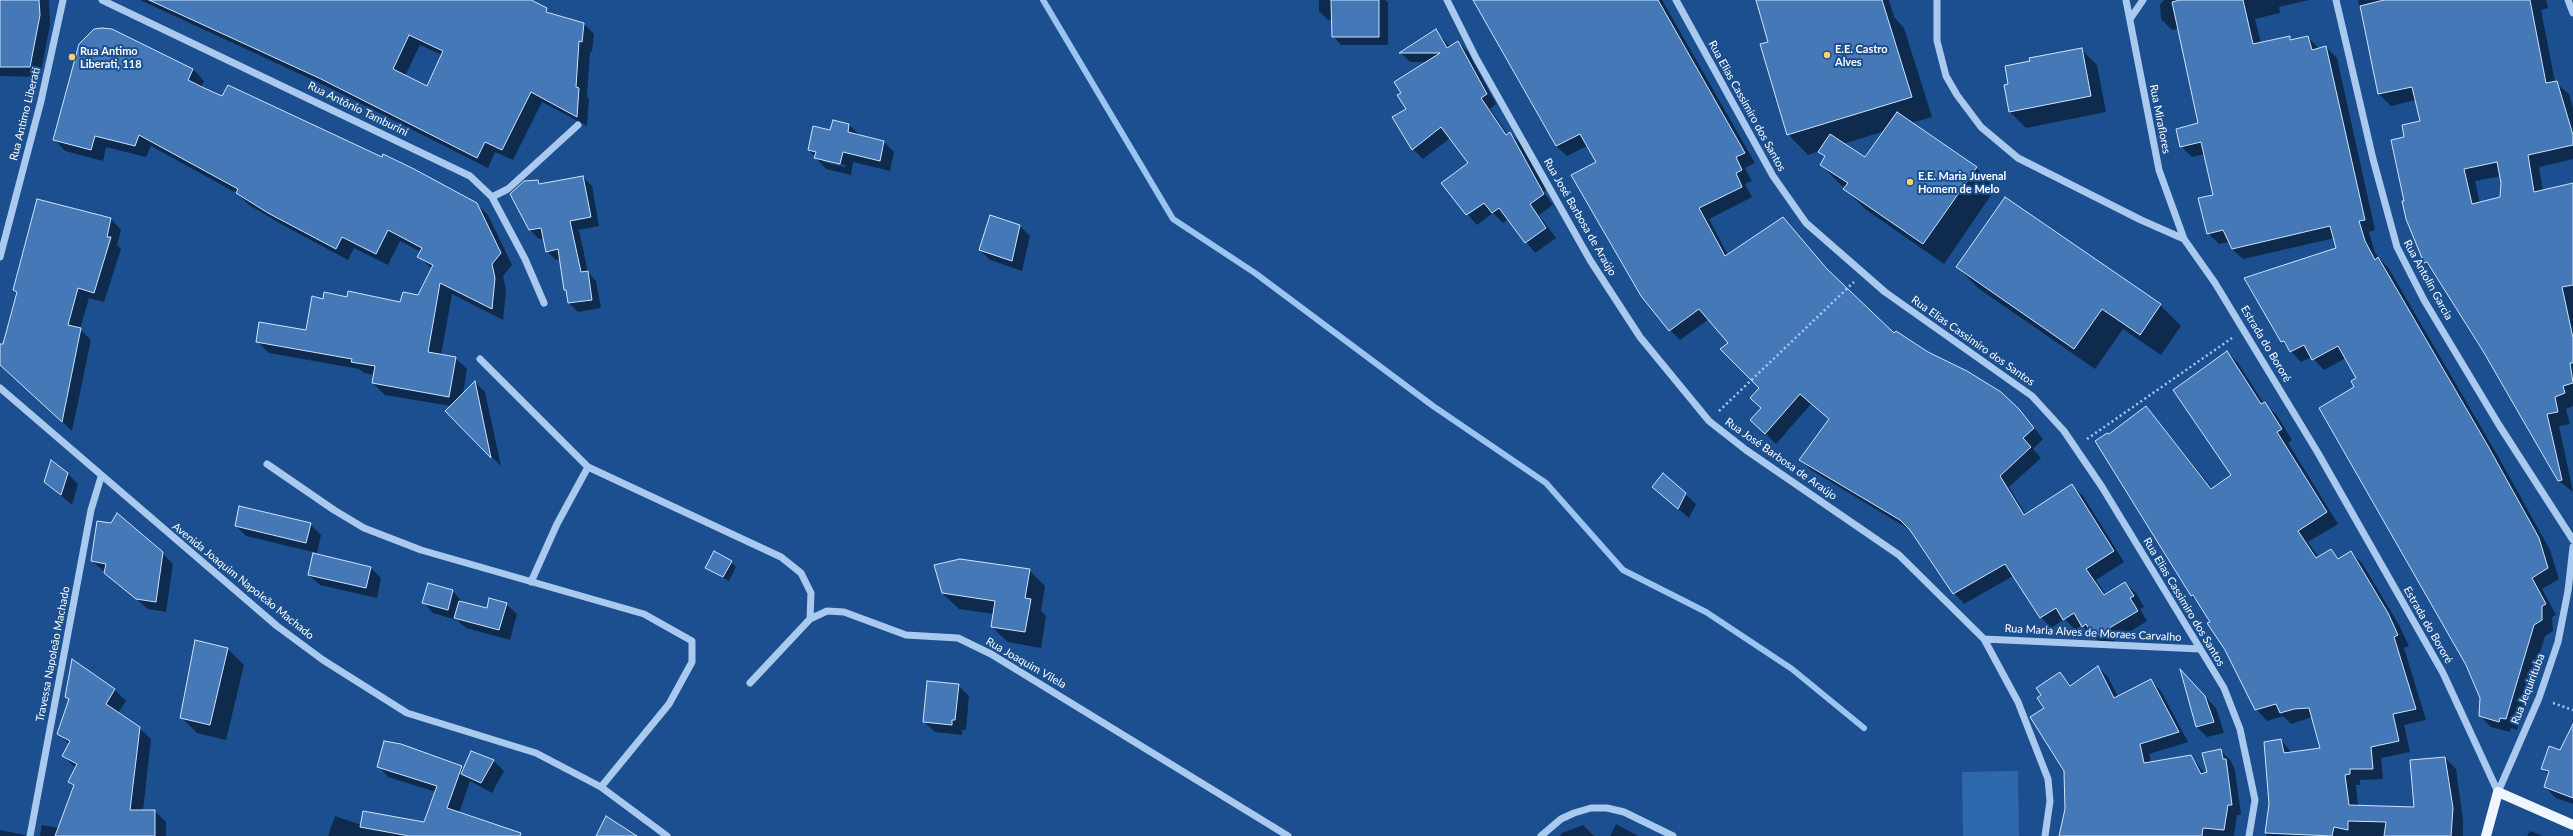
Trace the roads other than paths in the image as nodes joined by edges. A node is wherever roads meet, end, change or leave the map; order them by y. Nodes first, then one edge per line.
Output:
1 (63, 0) edge
2 (102, 0) edge
3 (1447, 0) edge
4 (1676, 0) edge
5 (1937, 0) edge
6 (2126, 0) edge
7 (2143, 0) edge
8 (2336, 0) edge
9 (2568, 0) edge
10 (2573, 13) edge
11 (2130, 18) junction
12 (578, 125) dead end
13 (492, 197) junction
14 (2184, 239) junction
15 (0, 257) edge
16 (544, 303) dead end
17 (480, 359) dead end
18 (0, 388) edge
19 (267, 464) dead end
20 (588, 467) junction
21 (101, 477) junction
22 (2573, 540) edge
23 (2573, 546) edge
24 (531, 582) junction
25 (810, 619) junction
26 (1984, 639) junction
27 (2200, 649) junction
28 (750, 683) dead end
29 (601, 787) junction
30 (2498, 792) junction
31 (2573, 825) edge
32 (30, 836) edge
33 (667, 836) edge
34 (1288, 836) edge
35 (1541, 836) edge
36 (1673, 836) edge
37 (2045, 836) edge
38 (2250, 836) edge
39 (2486, 836) edge

1 - 15 street, Rua Antimo Liberati
2 - 13 street, Rua Antônio Tamburini
3 - 26 street, Rua José Barbosa de Araújo
4 - 27 street, Rua Elias Cassimiro dos Santos
5 - 14 street
6 - 11 street, Rua Miraflores
7 - 11 street
8 - 22 street, Rua Antolin Garcia
9 - 10 street
11 - 14 street, Rua Miraflores
12 - 13 street
13 - 16 street, Rua Antônio Tamburini
14 - 30 street, Estrada do Bororé
17 - 20 street
18 - 21 street, Avenida Joaquim Napoleão Machado
19 - 24 street
20 - 24 street
20 - 25 street
21 - 29 street, Avenida Joaquim Napoleão Machado
21 - 32 street, Travessa Napoleão Machado
23 - 30 street, Rua Jequirituba
24 - 29 street
25 - 28 street, Rua Joaquim Vilela
25 - 34 street, Rua Joaquim Vilela
26 - 27 street, Rua Maria Alves de Moraes Carvalho
26 - 37 street, Rua José Barbosa de Araújo
27 - 38 street, Rua Elias Cassimiro dos Santos
29 - 33 street, Avenida Joaquim Napoleão Machado
30 - 31 main road
30 - 39 main road, Rua Jequirituba
35 - 36 street

